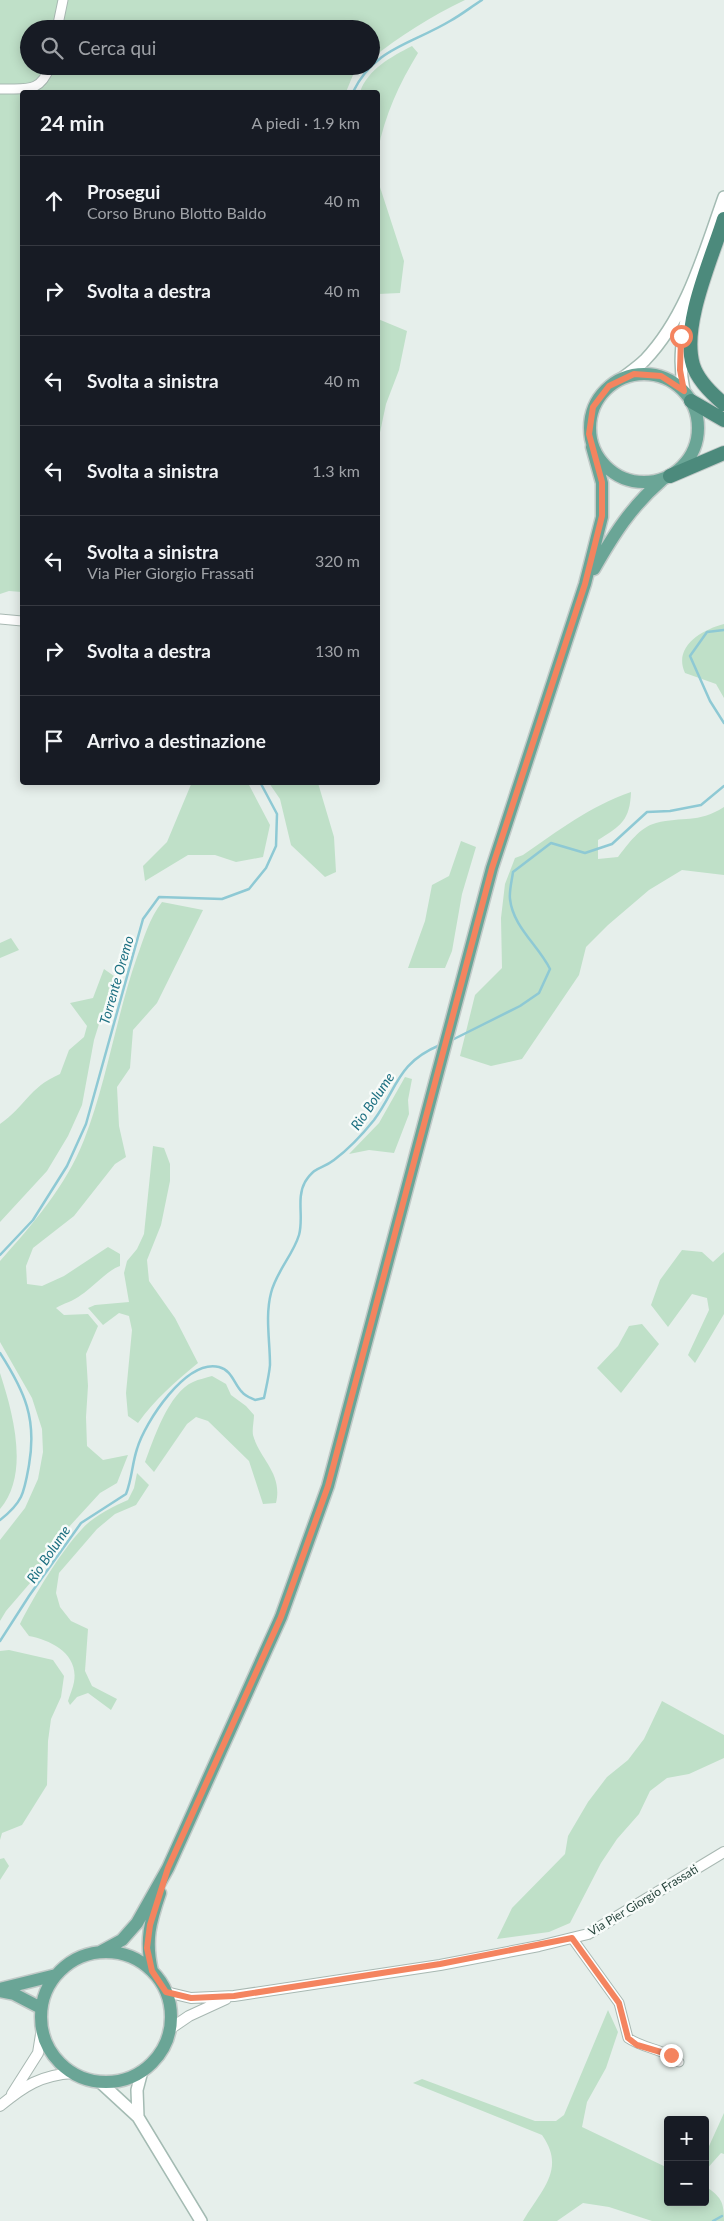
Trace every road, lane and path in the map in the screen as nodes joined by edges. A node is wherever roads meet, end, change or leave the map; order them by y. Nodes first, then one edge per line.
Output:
1 (63, 0) edge
2 (60, 20) edge
3 (47, 75) edge
4 (0, 89) edge
5 (724, 197) edge
6 (724, 218) edge
7 (706, 247) junction
8 (621, 379) junction
9 (687, 396) junction
10 (724, 404) edge
11 (724, 420) edge
12 (592, 446) junction
13 (724, 453) edge
14 (666, 477) junction
15 (585, 584) junction
16 (0, 619) edge
17 (20, 620) edge
18 (724, 1852) edge
19 (168, 1868) junction
20 (572, 1938) junction
21 (100, 1952) junction
22 (152, 1971) junction
23 (56, 1975) junction
24 (0, 1990) edge
25 (166, 1992) junction
26 (234, 1996) junction
27 (41, 2008) junction
28 (42, 2028) junction
29 (170, 2029) junction
30 (679, 2062) dead end
31 (142, 2072) junction
32 (73, 2073) junction
33 (100, 2082) junction
34 (4, 2103) edge
35 (138, 2117) junction
36 (201, 2221) edge

1 - 2 street
3 - 4 street
5 - 7 main road
6 - 10 highway
7 - 8 main road
7 - 9 main road
8 - 9 main road
8 - 12 main road
9 - 11 highway
9 - 14 main road
12 - 14 main road
12 - 15 main road
13 - 14 highway
14 - 15 main road
15 - 19 main road
16 - 17 street
18 - 20 street, Via Pier Giorgio Frassati
19 - 21 main road
19 - 22 main road
20 - 26 street, Via Pier Giorgio Frassati
20 - 30 street
21 - 22 main road
21 - 23 main road
22 - 25 main road
23 - 24 main road
23 - 27 main road
24 - 27 main road
25 - 26 street, Via Pier Giorgio Frassati
25 - 29 main road
26 - 29 street, Via Pier Giorgio Frassati
27 - 28 main road
28 - 32 main road
28 - 34 street
29 - 31 main road
31 - 33 main road
31 - 35 main road
32 - 33 main road
32 - 34 street
33 - 35 main road
35 - 36 main road

